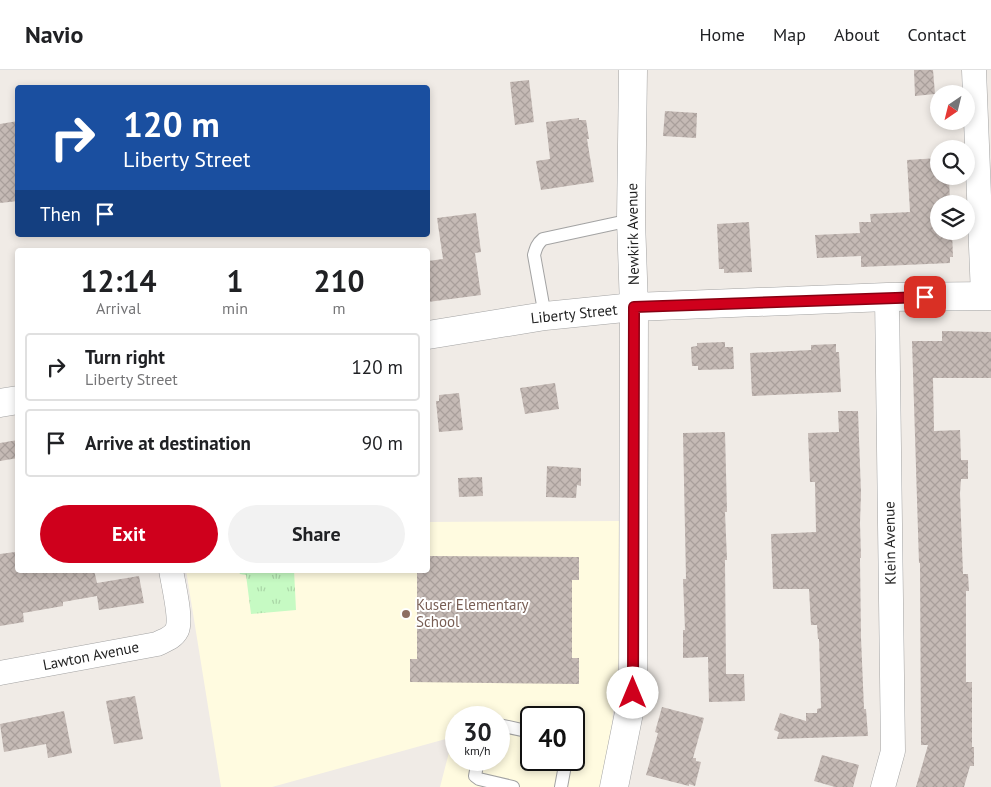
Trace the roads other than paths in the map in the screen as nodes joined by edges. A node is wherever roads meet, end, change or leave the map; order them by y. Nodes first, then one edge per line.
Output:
1 (633, 70) edge
2 (974, 70) edge
3 (632, 220) junction
4 (987, 296) edge
5 (887, 297) junction
6 (634, 307) junction
7 (545, 316) junction
8 (430, 335) edge
9 (15, 400) edge
10 (0, 403) edge
11 (172, 573) edge
12 (0, 673) edge
13 (476, 771) edge
14 (564, 771) edge
15 (513, 787) edge
16 (562, 787) edge
17 (614, 787) edge
18 (883, 787) edge

1 - 3 street, Newkirk Avenue
2 - 4 street
3 - 6 street, Newkirk Avenue
3 - 7 lane
4 - 5 street, Liberty Street
5 - 6 street, Liberty Street
5 - 18 street, Klein Avenue
6 - 7 street, Liberty Street
6 - 17 street, Newkirk Avenue
7 - 8 street, Liberty Street
9 - 10 street
11 - 12 street, Lawton Avenue
13 - 15 lane
14 - 16 lane

